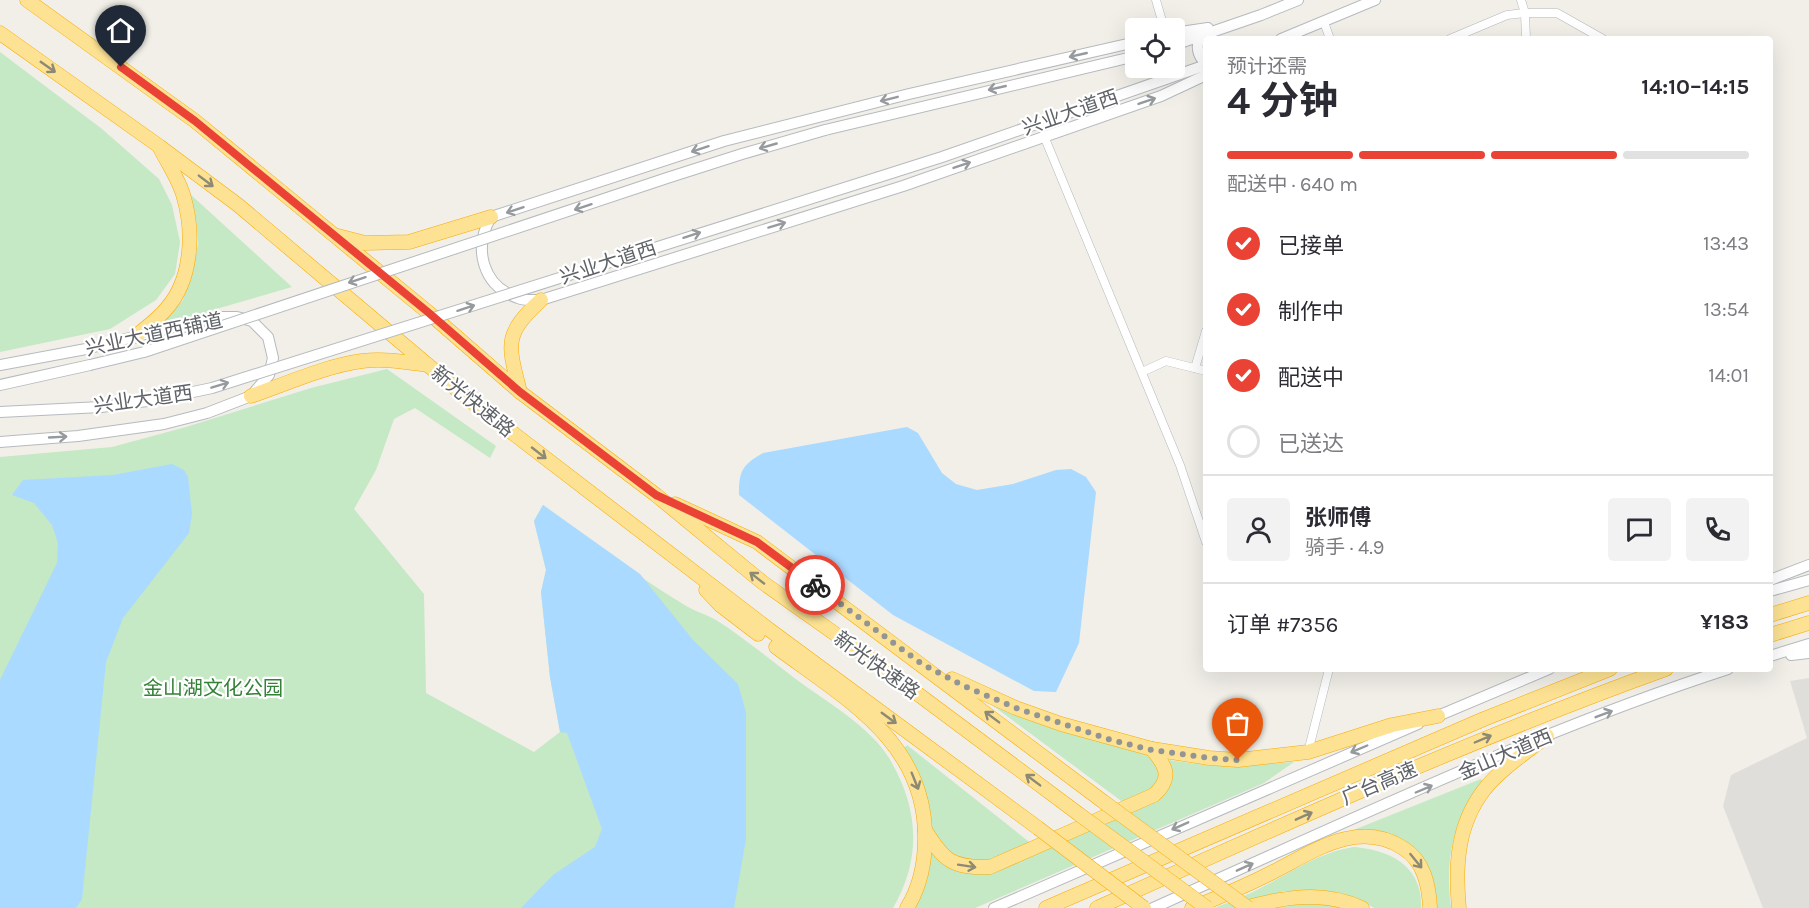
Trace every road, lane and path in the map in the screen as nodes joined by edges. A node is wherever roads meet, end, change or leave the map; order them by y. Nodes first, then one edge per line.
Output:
1 (27, 0) edge
2 (1156, 0) edge
3 (1298, 0) edge
4 (1375, 0) edge
5 (1521, 0) edge
6 (1525, 14) junction
7 (1261, 15) junction
8 (1161, 18) edge
9 (1324, 22) junction
10 (1185, 31) edge
11 (0, 33) edge
12 (1200, 36) junction
13 (1289, 36) edge
14 (1329, 36) edge
15 (1457, 36) edge
16 (1526, 36) edge
17 (1597, 36) edge
18 (1185, 41) edge
19 (1125, 45) edge
20 (1125, 59) edge
21 (1203, 61) edge
22 (1203, 65) edge
23 (1203, 76) edge
24 (1044, 136) junction
25 (159, 146) junction
26 (491, 217) junction
27 (333, 235) junction
28 (541, 300) junction
29 (136, 336) junction
30 (1203, 341) edge
31 (428, 364) junction
32 (0, 365) edge
33 (1195, 368) junction
34 (1203, 370) edge
35 (1142, 372) junction
36 (0, 386) edge
37 (520, 392) junction
38 (250, 396) junction
39 (0, 412) edge
40 (0, 442) edge
41 (656, 495) junction
42 (1203, 533) edge
43 (674, 557) junction
44 (1809, 566) edge
45 (1773, 579) edge
46 (1809, 580) edge
47 (1773, 590) edge
48 (1809, 603) edge
49 (1773, 614) edge
50 (1809, 623) edge
51 (1773, 634) edge
52 (1809, 645) edge
53 (1809, 653) edge
54 (1773, 655) edge
55 (1773, 656) edge
56 (922, 664) junction
57 (1328, 672) edge
58 (1542, 672) edge
59 (1602, 672) edge
60 (1658, 672) edge
61 (1719, 672) edge
62 (1438, 716) junction
63 (1547, 736) junction
64 (1152, 750) junction
65 (1308, 752) junction
66 (925, 830) junction
67 (907, 908) edge
68 (994, 908) edge
69 (1046, 908) edge
70 (1097, 908) edge
71 (1144, 908) edge
72 (1153, 908) edge
73 (1192, 908) edge
74 (1207, 908) edge
75 (1244, 908) edge
76 (1248, 908) edge
77 (1362, 908) edge
78 (1430, 908) edge
79 (1459, 908) edge

1 - 27 highway, 新光快速路
2 - 8 street
3 - 7 street
4 - 9 street
5 - 6 street
6 - 15 street
6 - 16 street
6 - 17 street
7 - 10 street
7 - 12 street
9 - 13 street
9 - 14 street
11 -> 25 highway, 新光快速路
12 - 18 street
12 - 21 street
19 -> 26 street
20 -> 36 street, 兴业大道西, bridge
39 -> 22 street, 兴业大道西, bridge
24 -> 23 street
28 -> 24 street
24 - 35 street
25 - 29 highway
25 -> 31 highway, 新光快速路
26 - 27 highway
26 - 28 street
27 - 37 highway, 新光快速路
28 - 37 highway
29 - 32 street, 兴业大道西铺道
29 - 38 street, 兴业大道西铺道
30 - 33 street
31 - 38 highway
31 -> 43 highway, 新光快速路
33 - 34 street
33 - 35 street
35 - 42 street
37 - 41 highway, 新光快速路
40 -> 38 street, 兴业大道西铺道
41 - 56 highway
74 -> 41 highway, 新光快速路, bridge
43 -> 66 highway
43 -> 71 highway, 新光快速路, bridge
44 - 45 street
46 - 47 street
48 - 49 highway
50 - 51 highway
52 - 54 street
53 - 55 street
56 - 64 highway
76 -> 56 highway, bridge
57 - 65 street
58 - 62 street
59 - 69 highway, 广台高速
70 -> 60 highway, 广台高速
63 -> 61 street, 金山大道西
62 - 65 highway
62 -> 68 street
72 -> 63 street, 金山大道西
63 - 79 highway
64 - 65 highway
66 -> 64 highway
66 - 67 highway
73 -> 78 highway
75 - 77 highway

